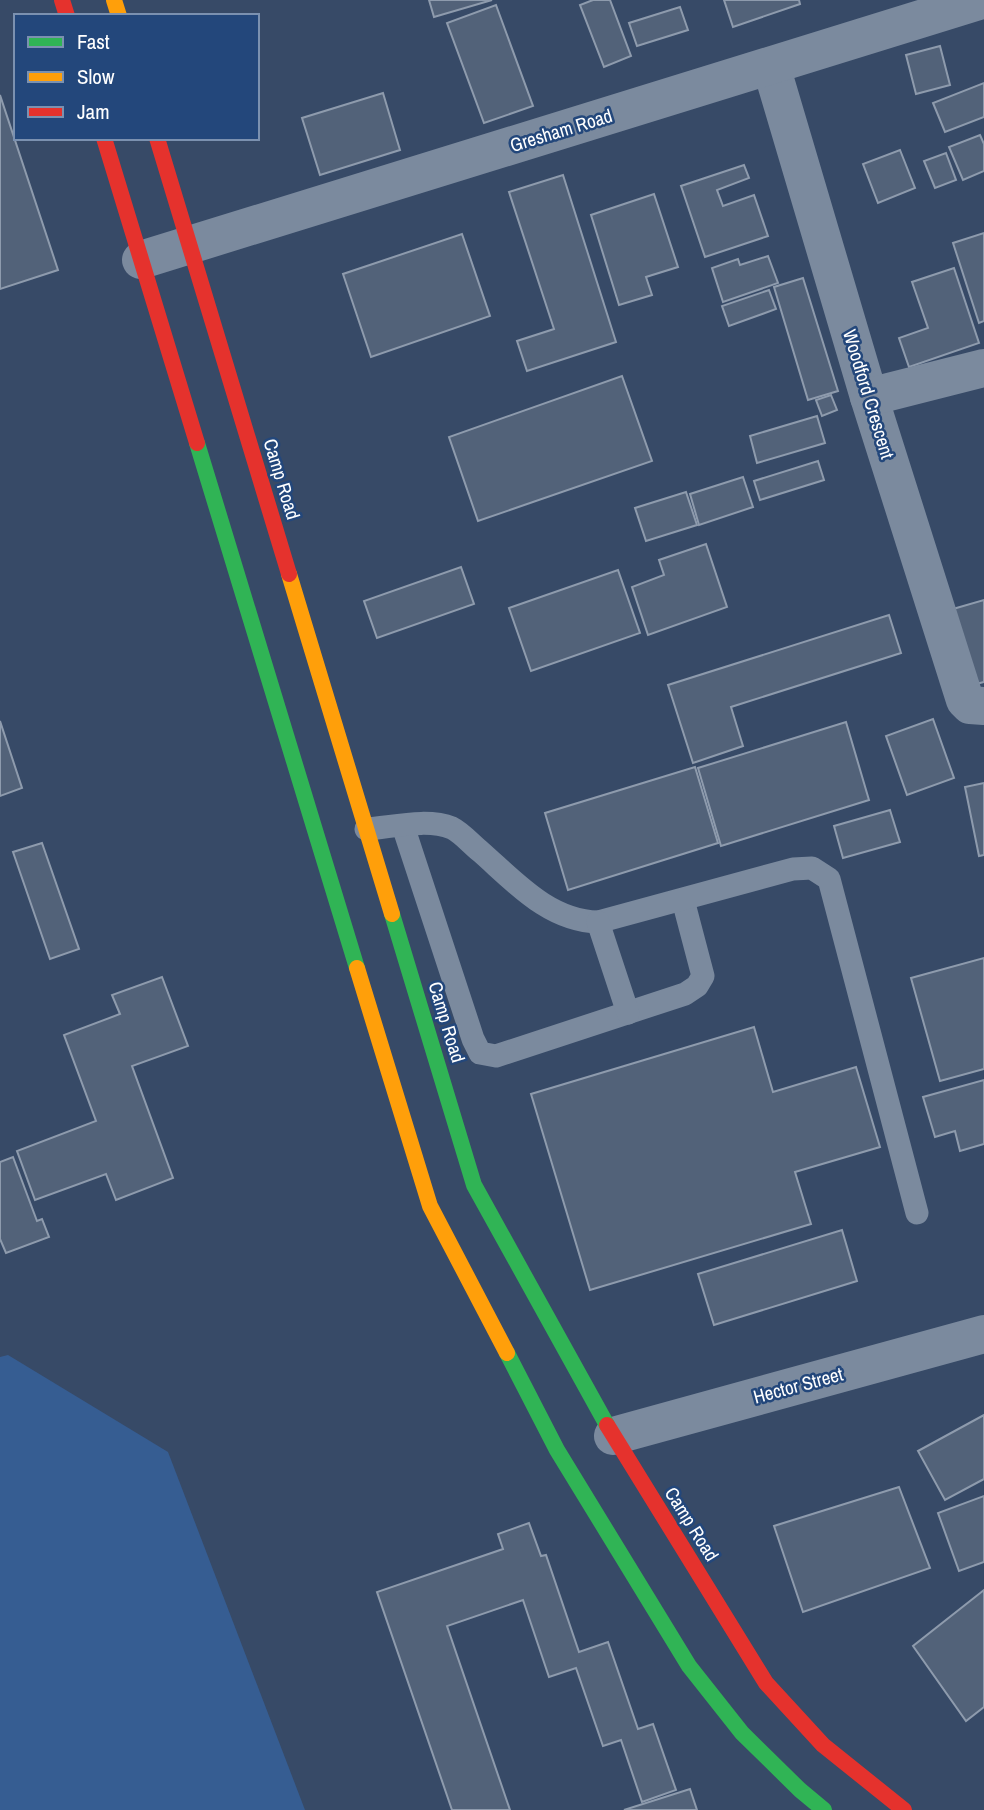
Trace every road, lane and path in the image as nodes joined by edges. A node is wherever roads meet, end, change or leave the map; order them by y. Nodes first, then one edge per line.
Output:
1 (982, 0) edge
2 (771, 66) junction
3 (105, 140) edge
4 (158, 140) edge
5 (189, 243) junction
6 (141, 260) junction
7 (984, 368) edge
8 (869, 397) junction
9 (984, 706) edge
10 (404, 826) junction
11 (366, 829) junction
12 (683, 900) junction
13 (598, 922) junction
14 (628, 1013) junction
15 (917, 1213) dead end
16 (984, 1334) edge
17 (613, 1436) junction
18 (824, 1810) edge
19 (904, 1810) edge

1 - 2 street, Gresham Road
2 - 5 street, Gresham Road
2 - 8 street, Woodford Crescent
3 - 6 main road
4 - 5 main road, Camp Road
5 - 6 street, Gresham Road
5 - 11 main road, Camp Road
6 - 18 main road
7 - 8 street
8 - 9 street, Woodford Crescent
10 - 11 lane
10 - 13 lane
10 - 14 lane
11 - 17 main road, Camp Road
12 - 13 lane
12 - 14 lane
12 - 15 lane
13 - 14 lane
16 - 17 street, Hector Street
17 - 19 main road, Camp Road

